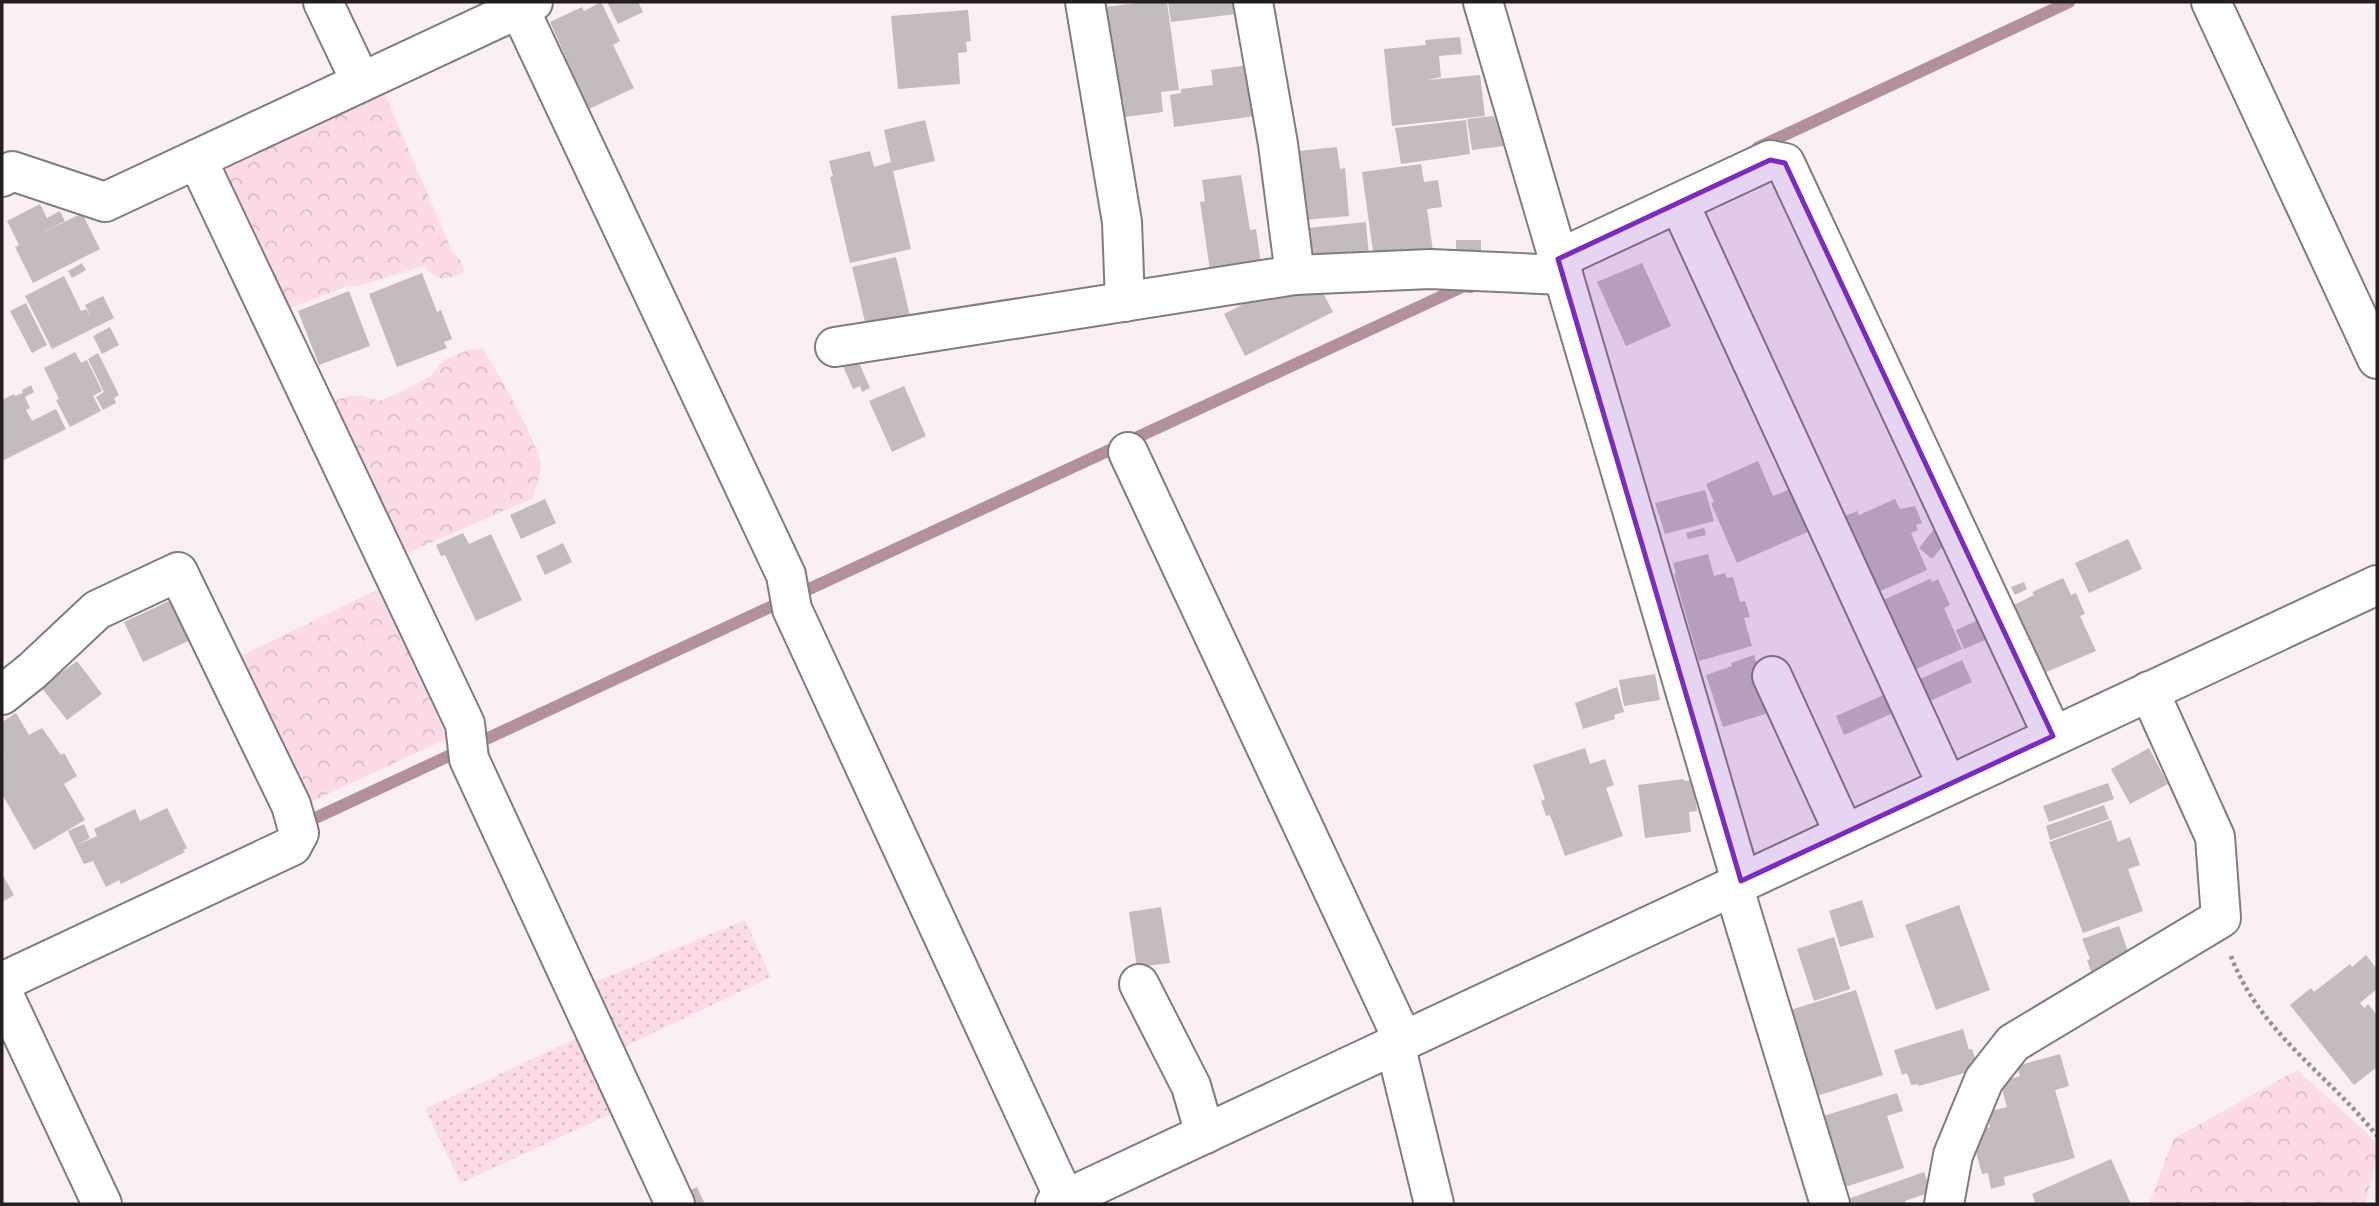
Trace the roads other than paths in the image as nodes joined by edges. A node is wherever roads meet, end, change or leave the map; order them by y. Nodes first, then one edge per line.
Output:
1 (323, 2) edge
2 (1085, 2) edge
3 (1253, 2) edge
4 (1483, 2) edge
5 (2211, 2) edge
6 (526, 5) edge
7 (361, 82) junction
8 (197, 159) junction
9 (2, 177) edge
10 (1679, 203) junction
11 (1561, 267) junction
12 (1295, 275) junction
13 (1125, 302) junction
14 (835, 347) dead end
15 (2377, 359) edge
16 (1128, 452) dead end
17 (2377, 585) edge
18 (1772, 676) dead end
19 (2149, 691) junction
20 (2, 695) edge
21 (2053, 736) junction
22 (1947, 785) junction
23 (1843, 833) junction
24 (1737, 883) junction
25 (2, 982) edge
26 (1139, 984) dead end
27 (2, 991) edge
28 (1399, 1042) junction
29 (1205, 1134) junction
30 (1062, 1203) edge
31 (102, 1204) edge
32 (675, 1204) edge
33 (1434, 1204) edge
34 (1830, 1204) edge
35 (1944, 1204) edge

1 - 7 street
2 - 13 street
3 - 12 street
4 - 11 street
5 - 15 street
6 - 7 street
6 - 30 street
7 - 8 street
8 - 9 street
8 - 32 street
10 - 11 street
10 - 21 street
10 - 22 street
11 - 12 street
11 - 24 street
12 - 13 street
13 - 14 street
16 - 28 street
17 - 19 street
18 - 23 street
19 - 21 street
19 - 35 street
20 - 25 street
21 - 22 street
22 - 23 street
23 - 24 street
24 - 28 street
24 - 34 street
26 - 29 street
27 - 31 street
28 - 29 street
28 - 33 street
29 - 30 street

